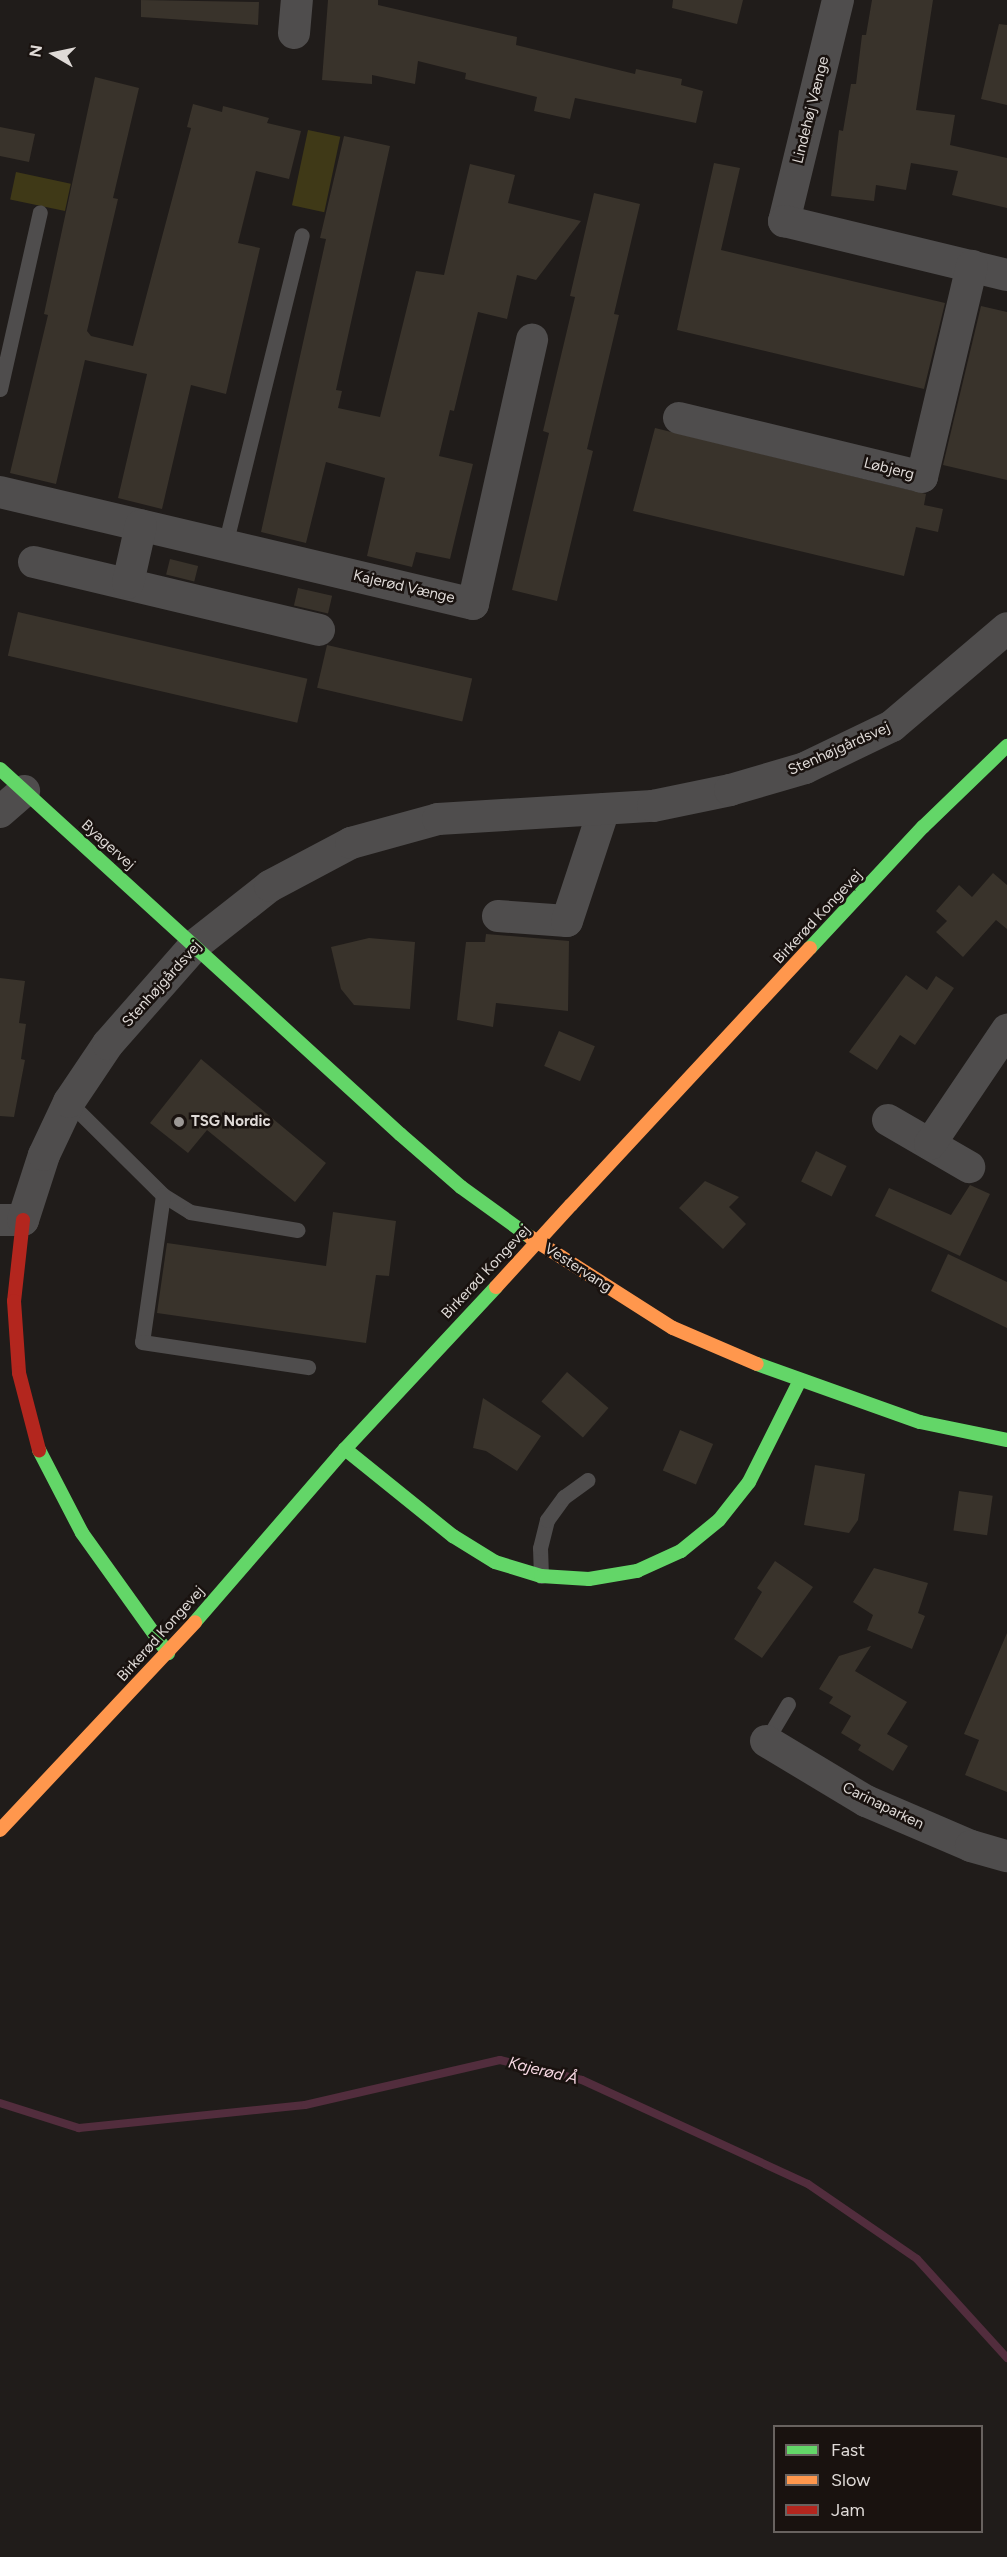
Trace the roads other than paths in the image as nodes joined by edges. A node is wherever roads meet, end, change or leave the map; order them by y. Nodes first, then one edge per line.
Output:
1 (297, 0) edge
2 (838, 0) edge
3 (294, 33) dead end
4 (40, 212) dead end
5 (302, 235) dead end
6 (972, 266) junction
7 (1007, 275) edge
8 (532, 339) dead end
9 (0, 389) edge
10 (679, 418) dead end
11 (0, 492) edge
12 (141, 525) junction
13 (225, 545) junction
14 (34, 562) dead end
15 (128, 583) junction
16 (1007, 628) edge
17 (320, 630) dead end
18 (1007, 746) edge
19 (0, 769) edge
20 (24, 791) junction
21 (604, 809) junction
22 (0, 812) edge
23 (498, 916) dead end
24 (195, 945) junction
25 (1007, 1030) edge
26 (69, 1102) junction
27 (888, 1120) dead end
28 (930, 1144) junction
29 (969, 1167) dead end
30 (163, 1195) junction
31 (11, 1220) edge
32 (297, 1230) dead end
33 (308, 1366) dead end
34 (799, 1382) junction
35 (1007, 1440) edge
36 (345, 1449) junction
37 (587, 1480) dead end
38 (541, 1576) junction
39 (168, 1653) junction
40 (788, 1704) dead end
41 (766, 1742) joint
42 (0, 1830) edge
43 (1007, 1856) edge

1 - 3 street
2 - 6 street, Lindehøj Vænge
4 - 9 lane
5 - 13 lane
6 - 7 street
6 - 10 street, Løbjerg
8 - 13 street, Kajerød Vænge
11 - 12 street, Kajerød Vænge
12 - 13 street, Kajerød Vænge
12 - 15 street
14 - 15 street
15 - 17 street
16 - 21 street, Stenhøjgårdsvej
18 - 36 main road, Birkerød Kongevej, bridge
19 - 20 main road, Byagervej
20 - 22 street
20 - 24 main road, Byagervej
21 - 23 street
21 - 24 street, Stenhøjgårdsvej
24 - 26 street, Stenhøjgårdsvej
24 - 34 main road, Vestervang
25 - 28 street
26 - 30 lane
26 - 31 street, Stenhøjgårdsvej
27 - 28 street
28 - 29 street
30 - 32 lane
30 - 33 lane
31 - 39 main road
34 - 35 main road, Vestervang
34 - 38 main road
36 - 38 main road
36 - 39 main road, Birkerød Kongevej
37 - 38 lane
39 - 42 main road, Birkerød Kongevej
40 - 41 lane
41 - 43 street, Carinaparken

